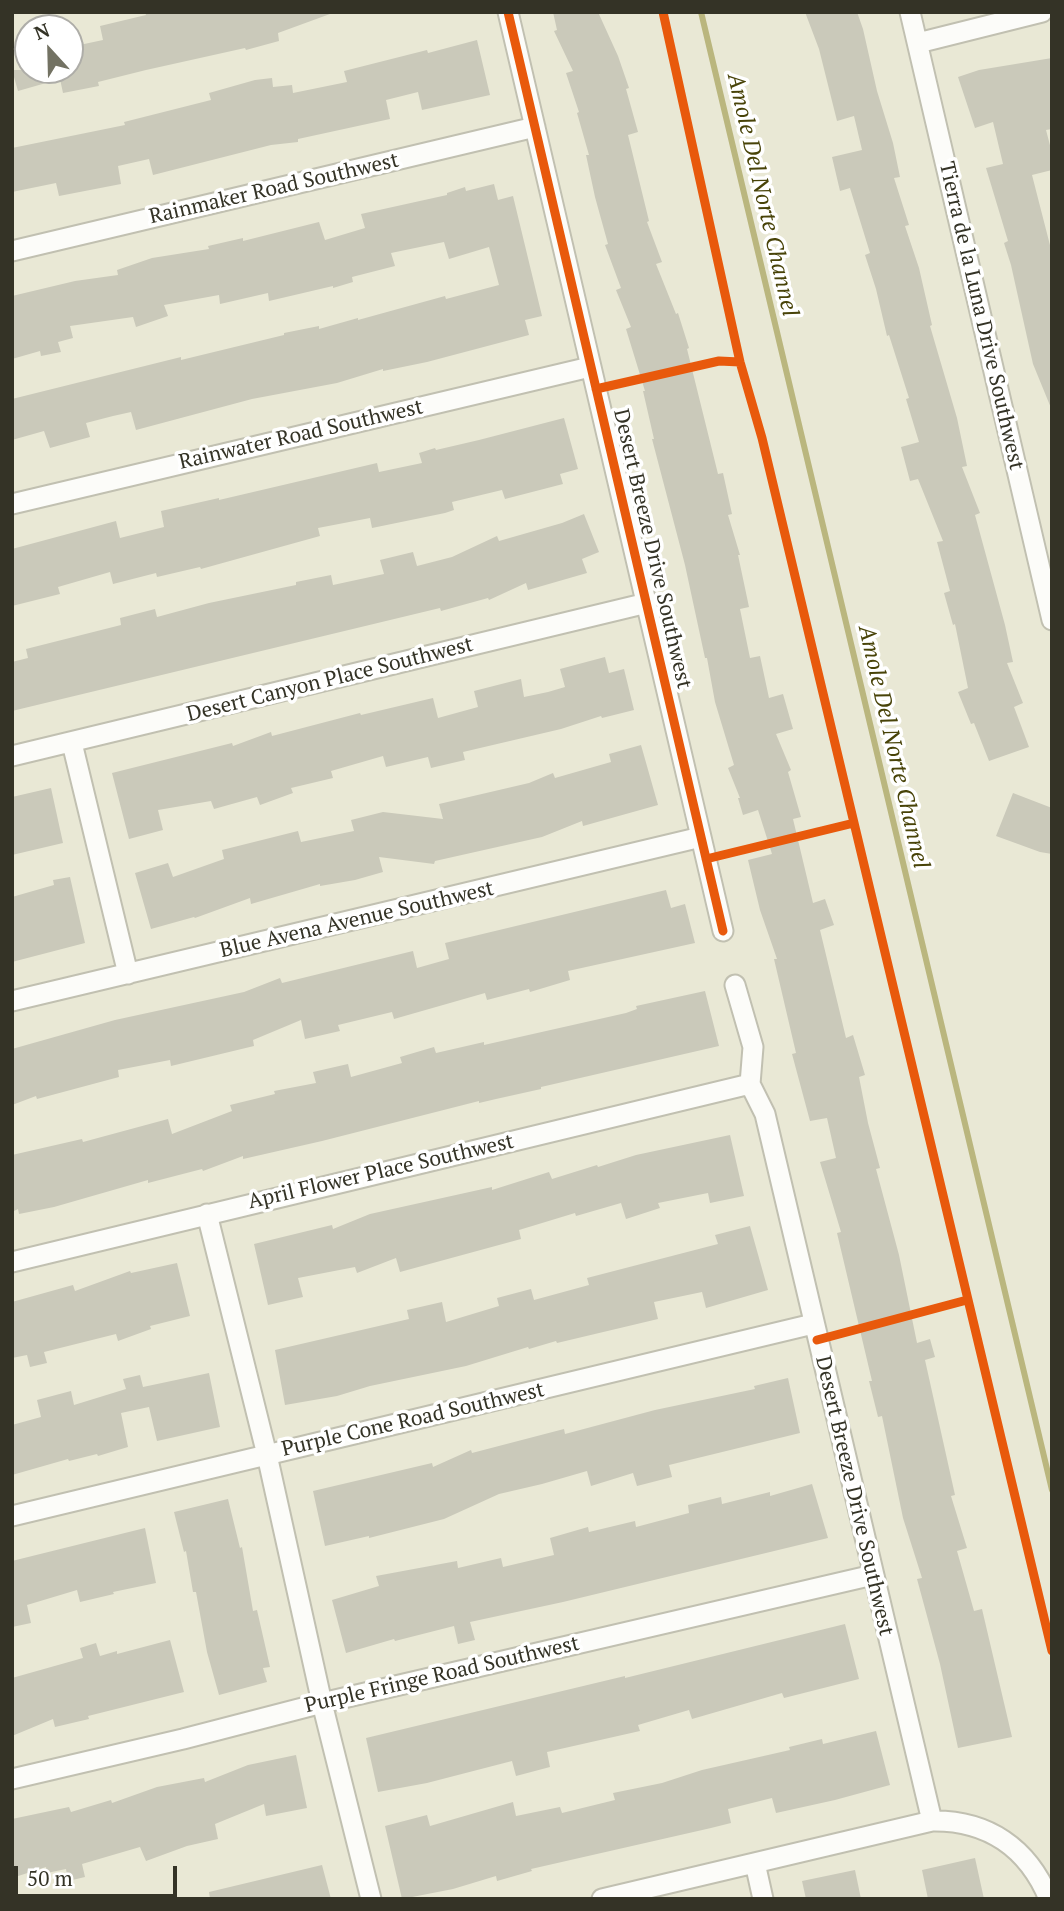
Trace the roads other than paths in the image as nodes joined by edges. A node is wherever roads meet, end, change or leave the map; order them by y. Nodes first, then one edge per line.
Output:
1 (508, 12) edge
2 (910, 12) edge
3 (1042, 12) edge
4 (918, 43) junction
5 (535, 127) junction
6 (12, 251) edge
7 (590, 367) junction
8 (12, 504) edge
9 (647, 603) junction
10 (1052, 620) edge
11 (72, 743) junction
12 (12, 756) edge
13 (701, 837) junction
14 (723, 931) dead end
15 (128, 974) junction
16 (736, 985) dead end
17 (12, 1002) edge
18 (750, 1084) junction
19 (207, 1214) junction
20 (12, 1262) edge
21 (813, 1324) junction
22 (267, 1455) junction
23 (12, 1516) edge
24 (873, 1575) junction
25 (322, 1703) junction
26 (12, 1779) edge
27 (932, 1821) junction
28 (755, 1863) junction
29 (371, 1899) edge
30 (602, 1899) edge
31 (763, 1899) edge
32 (1048, 1899) edge

1 - 5 street, Desert Breeze Drive Southwest
2 - 4 street, Tierra de la Luna Drive Southwest
3 - 4 street
4 - 10 street, Tierra de la Luna Drive Southwest
5 - 6 street, Rainmaker Road Southwest
5 - 7 street, Desert Breeze Drive Southwest
7 - 8 street, Rainwater Road Southwest
7 - 9 street, Desert Breeze Drive Southwest
9 - 11 street, Desert Canyon Place Southwest
9 - 13 street, Desert Breeze Drive Southwest
11 - 12 street, Desert Canyon Place Southwest
11 - 15 street
13 - 14 street, Desert Breeze Drive Southwest
13 - 15 street, Blue Avena Avenue Southwest
15 - 17 street, Blue Avena Avenue Southwest
16 - 18 street
18 - 19 street, April Flower Place Southwest
18 - 21 street, Desert Breeze Drive Southwest
19 - 20 street, April Flower Place Southwest
19 - 22 street
21 - 22 street, Purple Cone Road Southwest
21 - 24 street, Desert Breeze Drive Southwest
22 - 23 street, Purple Cone Road Southwest
22 - 25 street
24 - 25 street, Purple Fringe Road Southwest
24 - 27 street, Desert Breeze Drive Southwest
25 - 26 street, Purple Fringe Road Southwest
25 - 29 street
27 - 28 street
27 - 32 street
28 - 30 street
28 - 31 street

